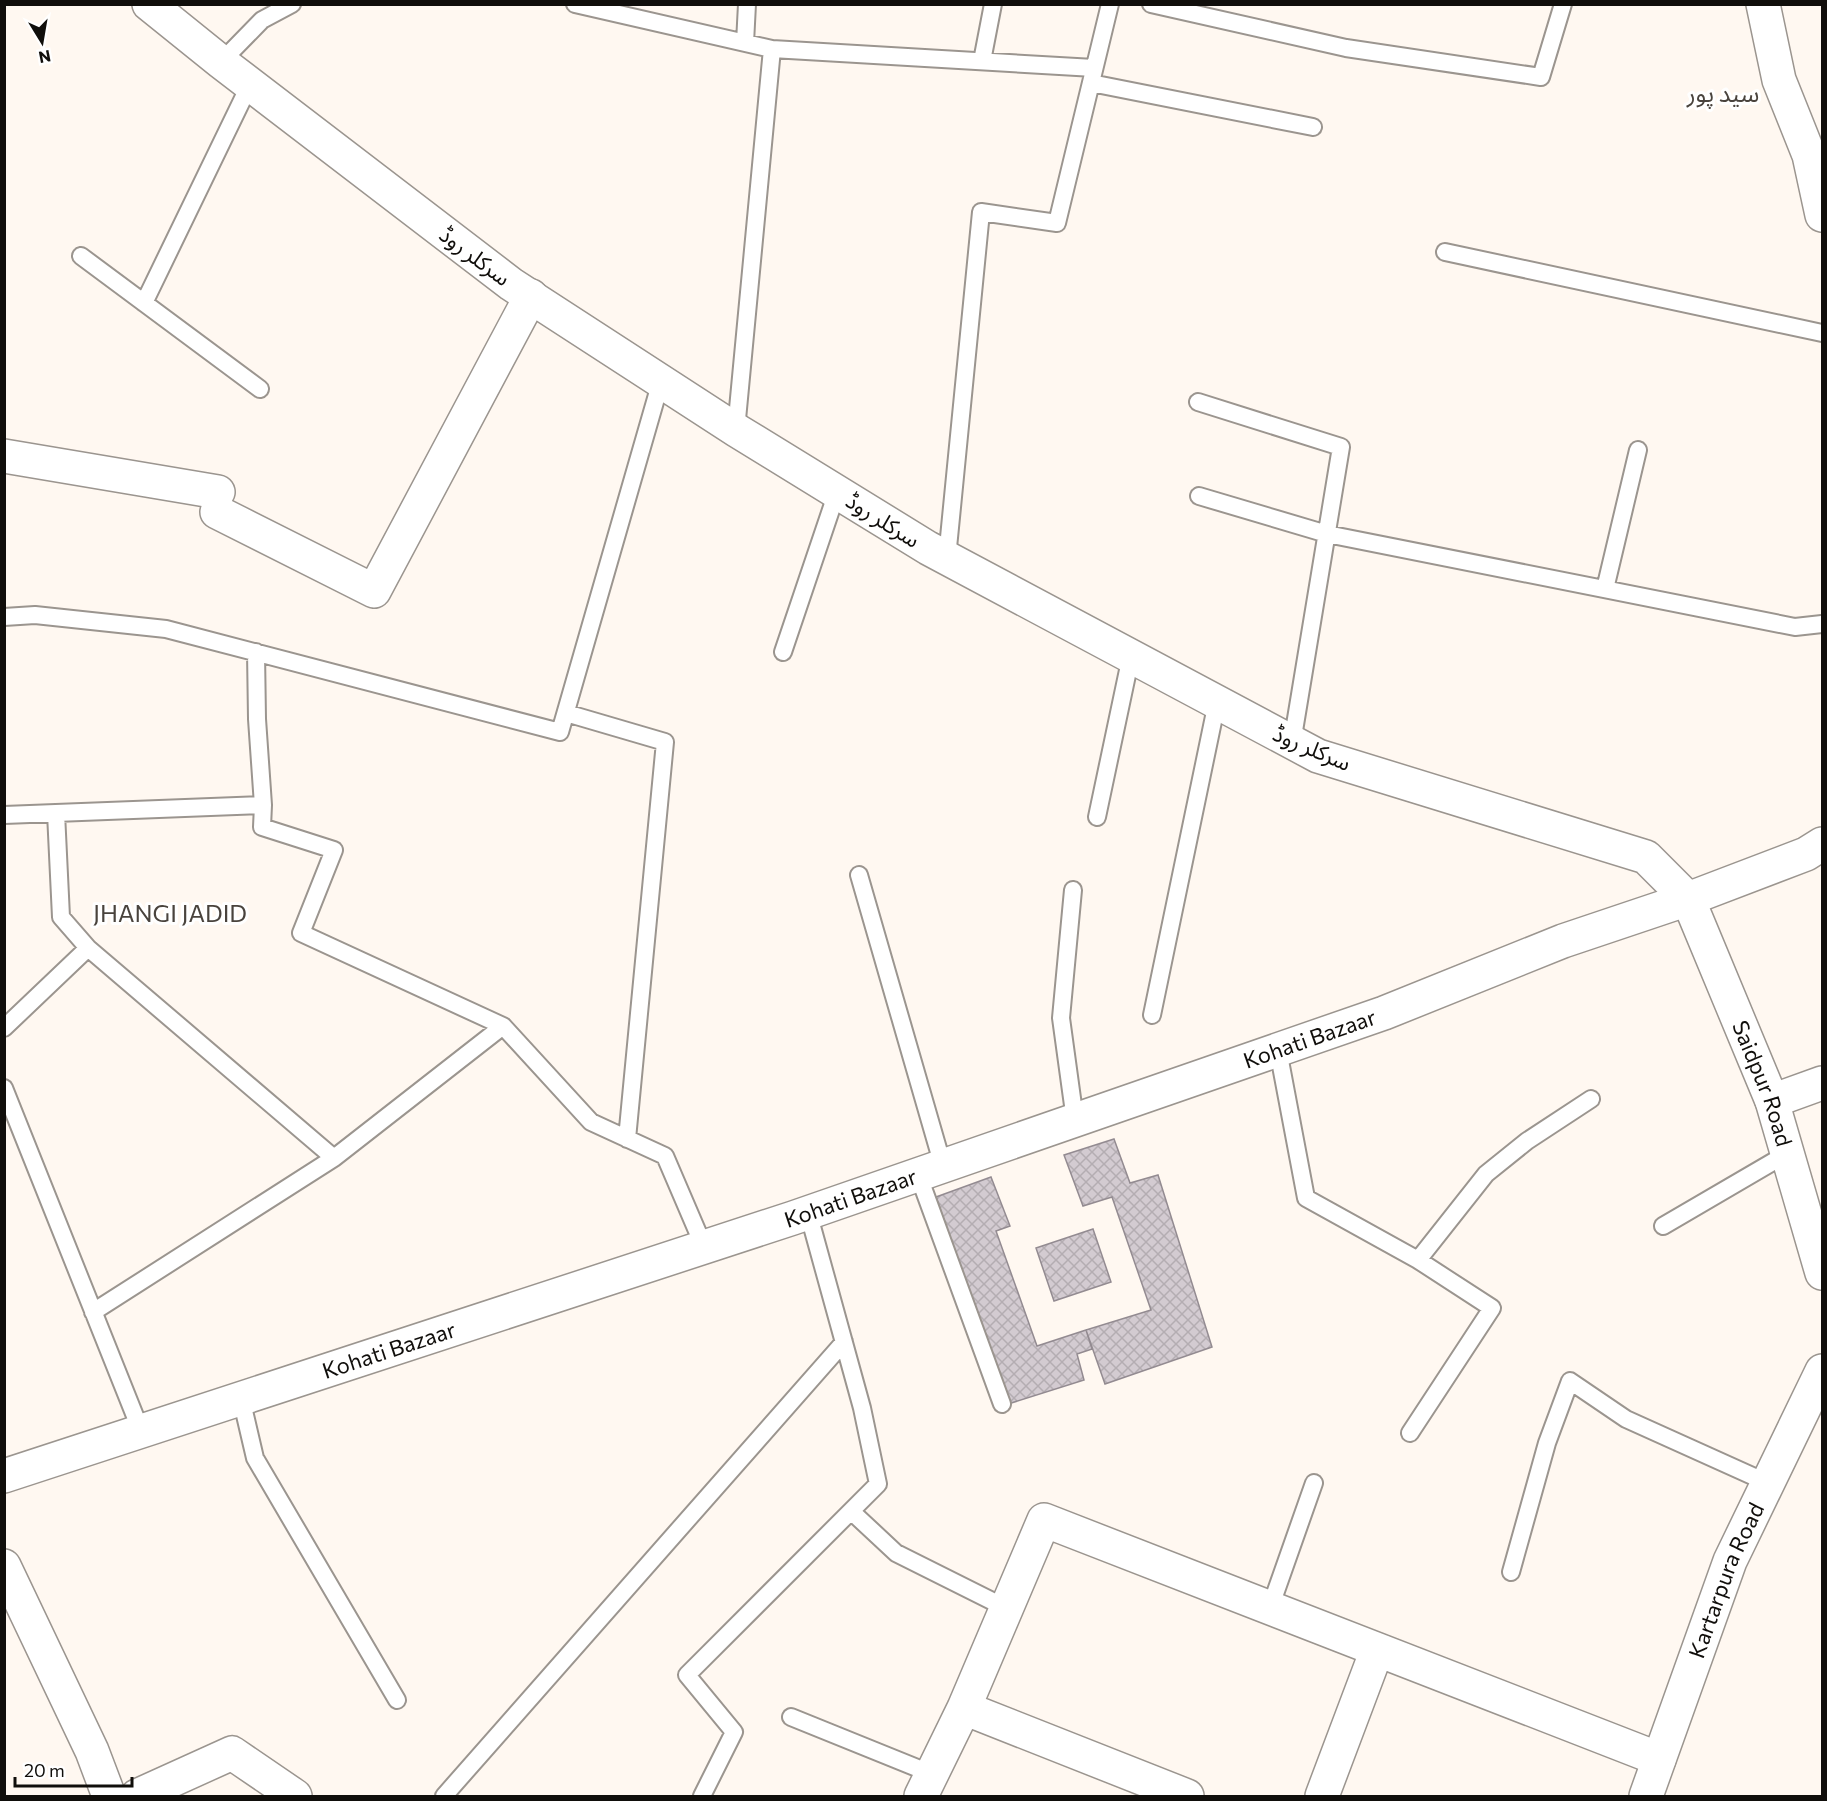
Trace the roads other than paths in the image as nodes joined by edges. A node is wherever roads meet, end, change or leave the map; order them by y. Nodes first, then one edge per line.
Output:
1 (149, 4) edge
2 (292, 4) edge
3 (575, 4) edge
4 (747, 4) edge
5 (993, 4) edge
6 (1110, 4) edge
7 (1151, 4) edge
8 (1563, 4) edge
9 (1763, 4) edge
10 (745, 42) junction
11 (772, 49) junction
12 (982, 61) junction
13 (221, 62) junction
14 (1092, 76) junction
15 (250, 84) junction
16 (1313, 127) dead end
17 (1816, 153) edge
18 (1822, 215) edge
19 (1445, 252) dead end
20 (81, 256) dead end
21 (531, 296) junction
22 (144, 303) junction
23 (1822, 333) edge
24 (661, 381) junction
25 (260, 389) dead end
26 (1198, 402) dead end
27 (736, 430) junction
28 (1638, 450) dead end
29 (4, 456) edge
30 (837, 492) junction
31 (1198, 496) dead end
32 (1327, 534) junction
33 (947, 558) junction
34 (1605, 589) junction
35 (4, 617) edge
36 (1822, 624) edge
37 (256, 652) junction
38 (783, 652) dead end
39 (1131, 656) junction
40 (1217, 702) junction
41 (566, 713) junction
42 (1292, 743) junction
43 (262, 805) junction
44 (56, 813) junction
45 (4, 815) edge
46 (1097, 817) dead end
47 (1822, 844) edge
48 (858, 875) dead end
49 (1073, 891) dead end
50 (1688, 899) junction
51 (88, 948) junction
52 (1152, 1014) dead end
53 (503, 1026) junction
54 (4, 1028) edge
55 (1278, 1050) junction
56 (1822, 1083) edge
57 (4, 1088) edge
58 (1591, 1099) dead end
59 (1772, 1101) junction
60 (1075, 1120) junction
61 (627, 1138) junction
62 (1788, 1154) junction
63 (334, 1158) junction
64 (930, 1170) junction
65 (808, 1212) junction
66 (1664, 1227) dead end
67 (704, 1247) junction
68 (1418, 1260) junction
69 (1822, 1273) edge
70 (93, 1312) junction
71 (844, 1342) junction
72 (1822, 1371) edge
73 (241, 1398) junction
74 (1002, 1404) dead end
75 (141, 1431) junction
76 (1410, 1433) dead end
77 (5, 1476) edge
78 (1768, 1482) junction
79 (1314, 1484) dead end
80 (851, 1511) junction
81 (4, 1566) edge
82 (1510, 1572) dead end
83 (1006, 1608) junction
84 (1270, 1608) junction
85 (1377, 1650) junction
86 (397, 1700) dead end
87 (964, 1708) junction
88 (791, 1717) dead end
89 (1659, 1759) junction
90 (926, 1785) edge
91 (109, 1797) edge
92 (137, 1797) edge
93 (295, 1797) edge
94 (444, 1797) edge
95 (702, 1797) edge
96 (1186, 1797) edge
97 (1322, 1797) edge
98 (1646, 1797) edge

1 - 13 street, سرکلر روڈ
2 - 13 lane
3 - 10 lane
4 - 10 lane
5 - 12 lane
6 - 14 lane
7 - 8 lane
9 - 17 street
10 - 11 lane
11 - 12 lane
11 - 27 lane
12 - 14 lane
13 - 15 street, سرکلر روڈ
14 - 16 lane
14 - 33 lane
15 - 21 street, سرکلر روڈ
15 - 22 lane
17 - 18 street
19 - 23 lane
20 - 22 lane
21 - 24 street, سرکلر روڈ
21 - 29 street
22 - 25 lane
24 - 27 street, سرکلر روڈ
24 - 41 lane
26 - 32 lane
27 - 30 street, سرکلر روڈ
28 - 34 lane
30 - 33 street, سرکلر روڈ
30 - 38 lane
31 - 32 lane
32 - 34 lane
32 - 42 lane
33 - 39 street, سرکلر روڈ
34 - 36 lane
35 - 37 lane
37 - 41 lane
37 - 43 lane
39 - 40 street, سرکلر روڈ
39 - 46 lane
40 - 42 street, سرکلر روڈ
40 - 52 lane
41 - 61 lane
42 - 50 street, سرکلر روڈ
43 - 44 lane
43 - 53 lane
44 - 45 lane
44 - 51 lane
47 - 50 street, Kohati Bazaar
48 - 64 lane
49 - 60 lane
50 - 55 street, Kohati Bazaar
50 - 59 street, Saidpur Road
51 - 54 lane
51 - 63 lane
53 - 61 lane
53 - 63 lane
55 - 60 street, Kohati Bazaar
55 - 68 lane
56 - 59 street
57 - 70 lane
58 - 68 lane
59 - 62 street, Saidpur Road
60 - 64 street, Kohati Bazaar
61 - 67 lane
62 - 66 lane
62 - 69 street, Saidpur Road
63 - 70 lane
64 - 65 street, Kohati Bazaar
64 - 74 lane
65 - 67 street, Kohati Bazaar
65 - 71 lane
67 - 73 street, Kohati Bazaar
68 - 76 lane
70 - 75 lane
71 - 80 lane
71 - 94 lane
72 - 78 street, Kartarpura Road
73 - 75 street, Kohati Bazaar
73 - 86 lane
75 - 77 street, Kohati Bazaar
78 - 82 lane
78 - 89 street, Kartarpura Road
79 - 84 lane
80 - 83 lane
80 - 95 lane
81 - 91 street
83 - 84 street
83 - 87 street
84 - 85 street
85 - 89 street
85 - 97 street
87 - 90 street
87 - 96 street
88 - 90 lane
89 - 98 street, Kartarpura Road
92 - 93 street

